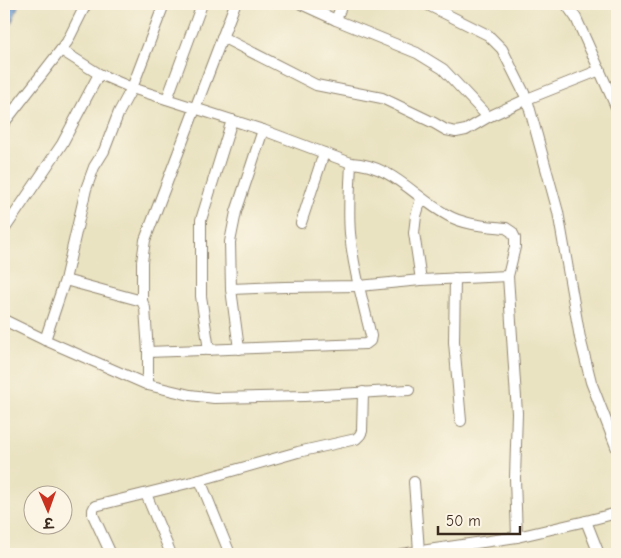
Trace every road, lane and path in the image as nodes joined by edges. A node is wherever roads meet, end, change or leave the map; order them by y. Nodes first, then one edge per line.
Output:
1 (86, 4) edge
2 (164, 4) edge
3 (202, 4) edge
4 (235, 4) edge
5 (301, 4) edge
6 (342, 4) edge
7 (426, 4) edge
8 (566, 4) edge
9 (336, 20) junction
10 (222, 37) junction
11 (61, 50) junction
12 (600, 70) junction
13 (99, 74) junction
14 (132, 88) junction
15 (167, 99) junction
16 (527, 100) junction
17 (195, 108) junction
18 (617, 109) edge
19 (488, 117) junction
20 (232, 120) junction
21 (4, 123) edge
22 (263, 130) junction
23 (324, 153) junction
24 (351, 163) junction
25 (422, 199) junction
26 (301, 223) dead end
27 (4, 230) edge
28 (508, 276) junction
29 (455, 278) junction
30 (65, 280) junction
31 (421, 280) junction
32 (359, 286) junction
33 (232, 290) junction
34 (142, 301) junction
35 (4, 320) edge
36 (45, 340) junction
37 (239, 349) junction
38 (209, 350) junction
39 (148, 352) junction
40 (148, 385) junction
41 (409, 390) dead end
42 (363, 392) junction
43 (461, 421) dead end
44 (617, 450) edge
45 (200, 480) junction
46 (414, 482) dead end
47 (146, 494) junction
48 (617, 512) edge
49 (586, 521) junction
50 (517, 537) junction
51 (419, 551) junction
52 (111, 554) edge
53 (171, 554) edge
54 (230, 554) edge
55 (401, 554) edge
56 (600, 554) edge

1 - 11 street
2 - 14 street
3 - 15 street
4 - 10 street
5 - 9 street
6 - 9 street
7 - 16 street
8 - 12 street
9 - 19 street
10 - 17 street
10 - 19 street
11 - 13 street
11 - 21 street
12 - 16 street
12 - 18 street
13 - 14 street
13 - 27 street
14 - 15 street
14 - 30 street
15 - 17 street
16 - 19 street
16 - 44 street
17 - 20 street
17 - 34 street
20 - 22 street
20 - 38 street
22 - 23 street
22 - 33 street
23 - 24 street
23 - 26 street
24 - 25 street
24 - 32 street
25 - 28 street
25 - 31 street
28 - 29 street
28 - 50 street
29 - 31 street
29 - 43 street
30 - 34 street
30 - 36 street
31 - 32 street
32 - 33 street
32 - 37 street
33 - 37 street
34 - 39 street
35 - 36 street
36 - 40 street
37 - 38 street
38 - 39 street
39 - 40 street
40 - 42 street
41 - 42 street
42 - 45 street
45 - 47 street
45 - 54 street
46 - 51 street
47 - 52 street
47 - 53 street
48 - 49 street
49 - 50 street
49 - 56 street
50 - 51 street
51 - 55 street

